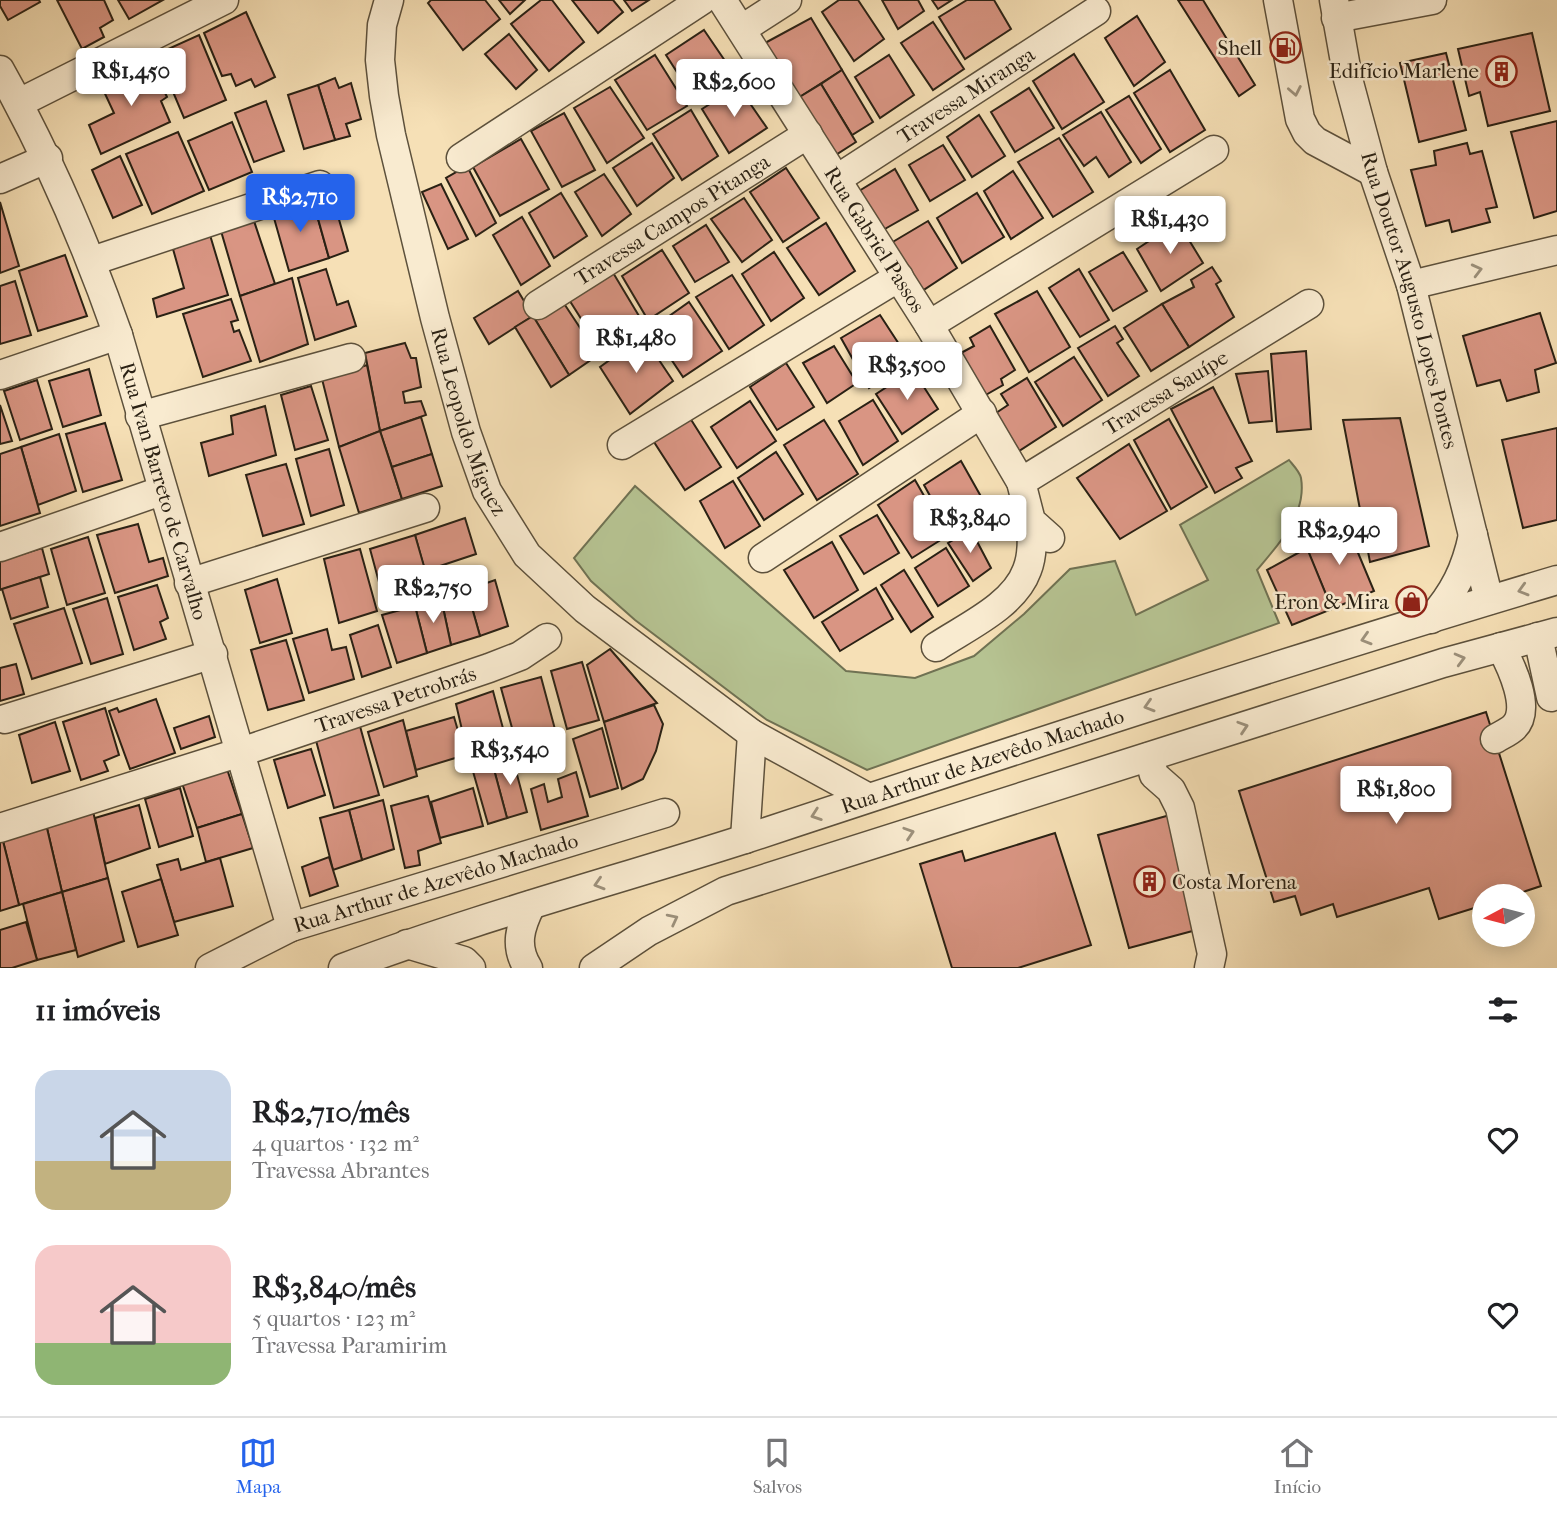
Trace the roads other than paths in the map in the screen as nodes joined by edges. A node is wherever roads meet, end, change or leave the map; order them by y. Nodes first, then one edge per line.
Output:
1 (224, 0) edge
2 (389, 0) edge
3 (702, 0) edge
4 (722, 0) edge
5 (788, 0) edge
6 (1278, 0) edge
7 (1432, 0) edge
8 (1335, 9) edge
9 (1096, 11) dead end
10 (742, 29) junction
11 (0, 70) edge
12 (19, 103) junction
13 (808, 134) junction
14 (1214, 150) dead end
15 (48, 158) junction
16 (461, 159) dead end
17 (1373, 172) junction
18 (0, 179) edge
19 (837, 179) junction
20 (320, 185) dead end
21 (1557, 250) edge
22 (92, 261) junction
23 (899, 277) junction
24 (1411, 285) junction
25 (1309, 304) dead end
26 (538, 305) dead end
27 (929, 325) junction
28 (118, 335) junction
29 (351, 358) dead end
30 (0, 375) edge
31 (982, 413) junction
32 (140, 416) junction
33 (622, 445) dead end
34 (1021, 482) junction
35 (161, 491) junction
36 (425, 508) dead end
37 (1473, 533) junction
38 (0, 547) edge
39 (763, 558) dead end
40 (1557, 580) edge
41 (189, 583) junction
42 (1489, 600) junction
43 (1431, 618) junction
44 (1547, 634) edge
45 (547, 638) dead end
46 (936, 647) dead end
47 (1500, 647) junction
48 (213, 654) junction
49 (1555, 704) edge
50 (5, 719) dead end
51 (752, 734) junction
52 (1495, 739) dead end
53 (241, 752) junction
54 (1149, 757) junction
55 (867, 797) junction
56 (665, 813) dead end
57 (0, 828) edge
58 (745, 839) junction
59 (531, 905) junction
60 (291, 927) junction
61 (407, 944) junction
62 (210, 968) edge
63 (343, 968) edge
64 (471, 968) edge
65 (528, 968) edge
66 (594, 968) edge
67 (1209, 968) edge

1 - 12 street
2 - 51 street, Rua Leopoldo Miguez
3 - 16 street
4 - 10 street, Rua Gabriel Passos
5 - 10 street
6 -> 17 street
7 - 8 street
8 - 17 street, Rua Doutor Augusto Lopes Pontes
9 - 19 street, Travessa Miranga
10 - 13 street, Rua Gabriel Passos
11 - 12 street, Rua Ivan Barreto de Carvalho
12 - 15 street, Rua Ivan Barreto de Carvalho
13 - 19 street, Rua Gabriel Passos
13 - 26 street, Travessa Campos Pitanga
14 - 27 street
15 - 18 street
15 - 22 street, Rua Ivan Barreto de Carvalho
17 - 24 street, Rua Doutor Augusto Lopes Pontes
19 - 23 street, Rua Gabriel Passos
20 - 22 street
24 -> 21 street
22 - 28 street, Rua Ivan Barreto de Carvalho
23 - 27 street, Rua Gabriel Passos
23 - 33 street
24 - 37 street, Rua Doutor Augusto Lopes Pontes
25 - 34 street, Travessa Sauípe
27 - 31 street, Rua Gabriel Passos
28 - 30 street
28 - 32 street, Rua Ivan Barreto de Carvalho
29 - 32 street
31 - 34 street, Rua Gabriel Passos
31 - 39 street
32 - 35 street, Rua Ivan Barreto de Carvalho
34 - 46 street, Rua Gabriel Passos
35 - 38 street
35 - 41 street, Rua Ivan Barreto de Carvalho
36 - 41 street
37 - 42 street, Rua Doutor Augusto Lopes Pontes
37 - 43 street
40 -> 42 street, Rua Arthur de Azevêdo Machado
41 - 48 street, Rua Ivan Barreto de Carvalho
42 - 43 street, Rua Arthur de Azevêdo Machado
43 -> 55 street, Rua Arthur de Azevêdo Machado
44 - 47 street
44 - 49 street
45 - 53 street, Travessa Petrobrás
47 - 52 street
54 -> 47 street
48 - 50 street
48 - 53 street, Rua Ivan Barreto de Carvalho
51 - 55 street, Rua Leopoldo Miguez
51 - 58 street
53 - 57 street, Travessa Petrobrás
53 - 60 street, Rua Ivan Barreto de Carvalho
66 -> 54 street
54 - 67 street
55 -> 58 street, Rua Arthur de Azevêdo Machado
56 - 60 street, Rua Arthur de Azevêdo Machado
58 -> 59 street, Rua Arthur de Azevêdo Machado
59 - 61 street, Rua Arthur de Azevêdo Machado
59 - 65 street
60 - 62 street, Rua Arthur de Azevêdo Machado
61 - 63 street, Rua Arthur de Azevêdo Machado
61 - 64 street

